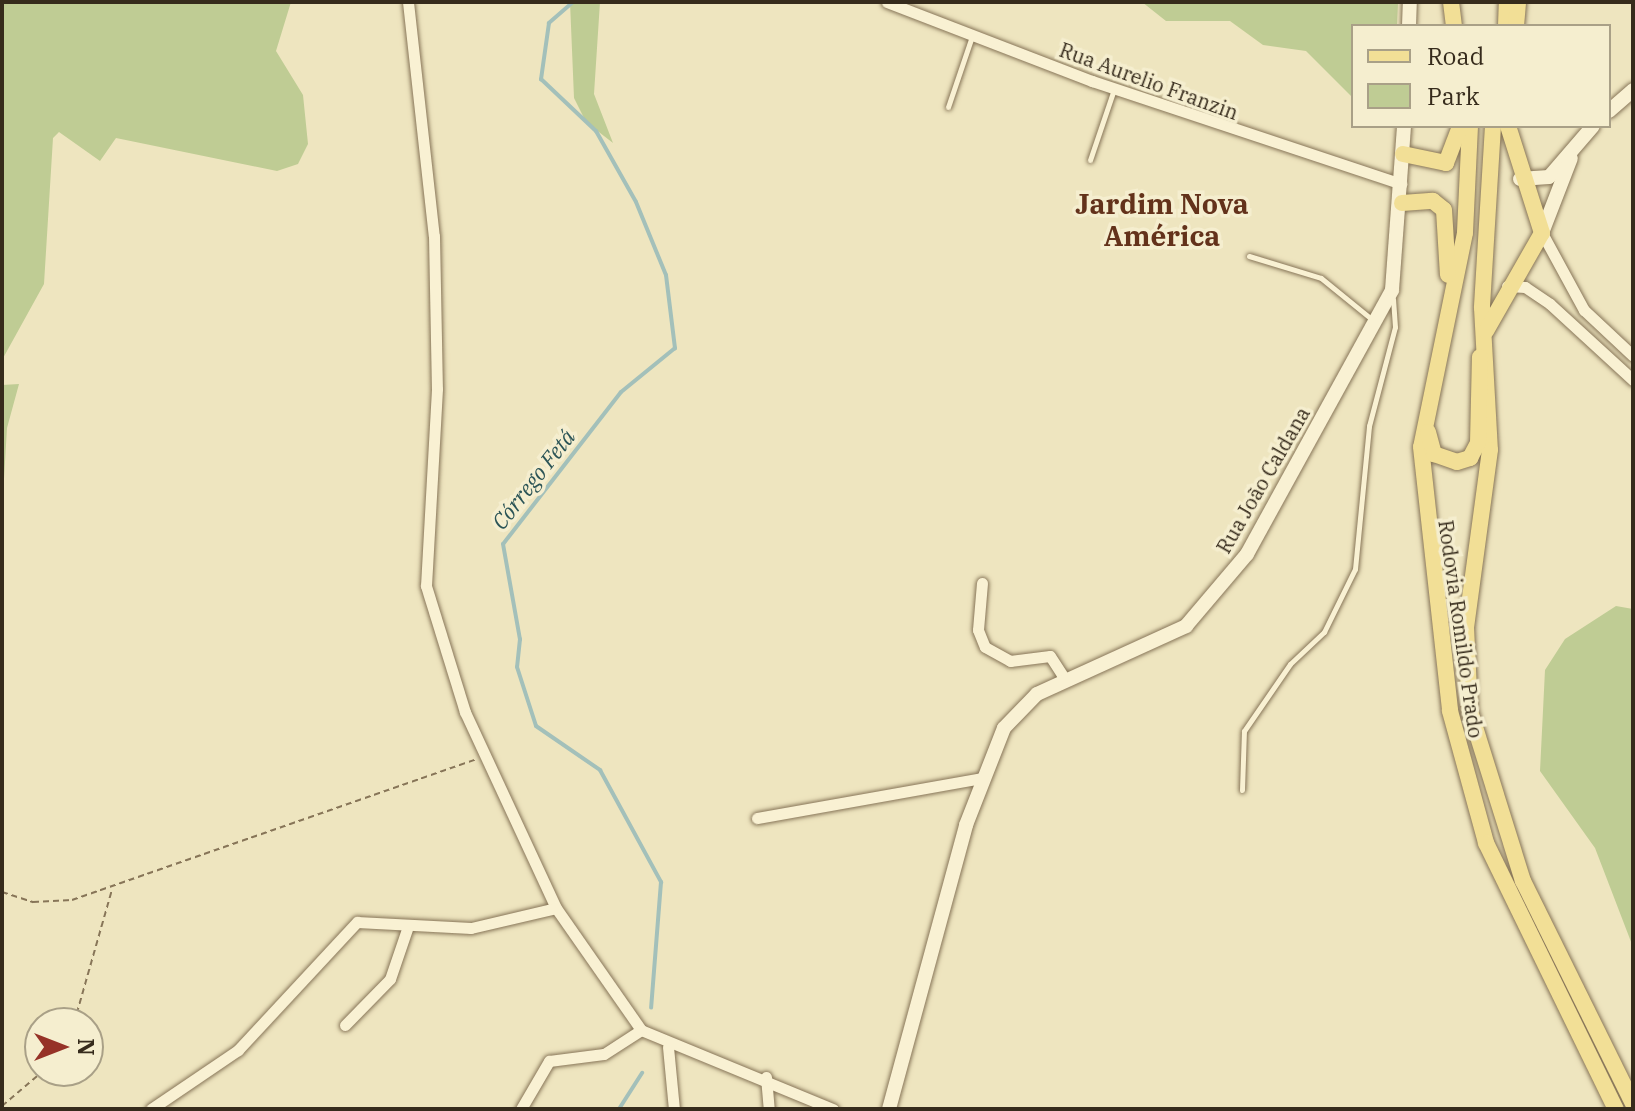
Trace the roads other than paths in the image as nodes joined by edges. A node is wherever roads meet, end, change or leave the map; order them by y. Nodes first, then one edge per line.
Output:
1 (408, 2) edge
2 (887, 2) edge
3 (1410, 2) edge
4 (1453, 2) edge
5 (1506, 2) edge
6 (1518, 2) edge
7 (1409, 24) edge
8 (1456, 24) edge
9 (1506, 24) edge
10 (1516, 24) edge
11 (972, 35) junction
12 (1115, 88) junction
13 (1633, 90) edge
14 (948, 107) dead end
15 (1611, 109) edge
16 (1404, 128) edge
17 (1459, 128) edge
18 (1470, 128) edge
19 (1493, 128) edge
20 (1508, 128) edge
21 (1591, 128) edge
22 (1573, 150) junction
23 (1403, 154) junction
24 (1090, 160) dead end
25 (1520, 179) junction
26 (1401, 184) junction
27 (1402, 203) junction
28 (1542, 233) junction
29 (1249, 256) dead end
30 (1507, 286) junction
31 (1392, 290) junction
32 (1378, 324) junction
33 (1486, 330) junction
34 (1633, 356) edge
35 (1633, 380) edge
36 (1430, 385) junction
37 (982, 583) dead end
38 (1065, 679) junction
39 (981, 778) junction
40 (1242, 790) dead end
41 (757, 818) dead end
42 (556, 908) junction
43 (408, 926) junction
44 (345, 1025) dead end
45 (641, 1030) junction
46 (668, 1047) junction
47 (766, 1077) junction
48 (1633, 1104) edge
49 (151, 1109) edge
50 (521, 1109) edge
51 (674, 1109) edge
52 (769, 1109) edge
53 (833, 1109) edge
54 (889, 1109) edge
55 (1616, 1109) edge

1 - 42 street
2 - 11 street, Rua Aurelio Franzin
3 - 7 street
4 - 8 main road
5 - 9 main road
6 - 10 main road
11 - 12 street, Rua Aurelio Franzin
11 - 14 lane
12 - 24 lane
12 - 26 street, Rua Aurelio Franzin
13 - 15 street
16 - 23 street, Rua João Caldana
17 - 23 main road
18 - 36 main road, Rodovia Romildo Prado
19 - 33 main road, Rodovia Romildo Prado
20 - 25 main road
21 - 22 street
22 - 25 street
22 - 28 street
23 - 26 street, Rua João Caldana
25 - 28 main road
26 - 27 street, Rua João Caldana
27 - 31 street, Rua João Caldana
27 - 36 main road
28 - 30 main road
28 - 34 street
29 - 32 lane
30 - 33 main road
30 - 35 street
31 - 32 street, Rua João Caldana
31 - 40 lane
32 - 38 street, Rua João Caldana
33 - 36 main road
33 - 48 main road, Rodovia Romildo Prado
36 - 55 main road, Rodovia Romildo Prado
37 - 38 street
38 - 39 street, Rua João Caldana
39 - 41 street
39 - 54 street, Rua João Caldana
42 - 43 street
42 - 45 street
43 - 44 street
43 - 49 street
45 - 46 street
45 - 50 street
46 - 47 street
46 - 51 street
47 - 52 street
47 - 53 street

